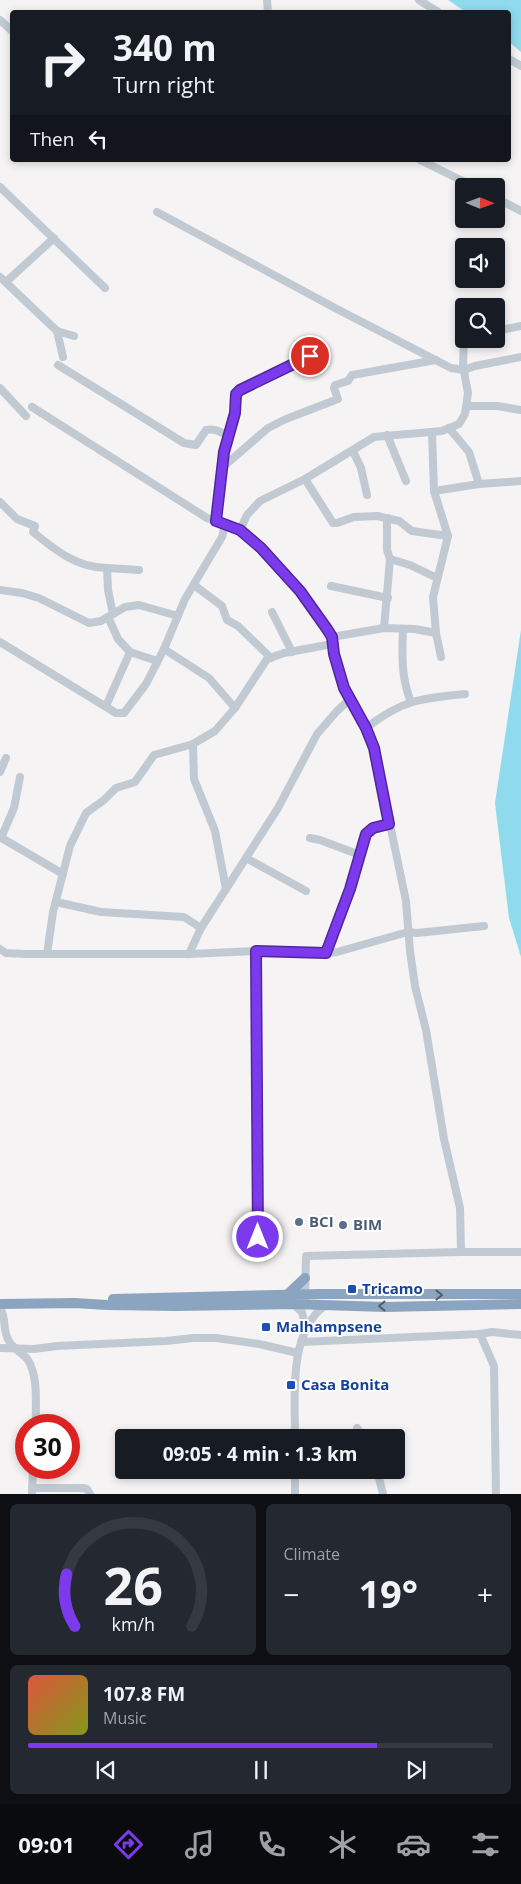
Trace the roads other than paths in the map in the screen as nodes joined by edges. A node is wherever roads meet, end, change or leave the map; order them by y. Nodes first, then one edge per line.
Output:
1 (419, 0) edge
2 (435, 10) edge
3 (0, 20) edge
4 (10, 29) edge
5 (424, 162) edge
6 (457, 178) edge
7 (0, 188) edge
8 (505, 203) edge
9 (521, 211) edge
10 (157, 212) dead end
11 (54, 238) junction
12 (3, 279) edge
13 (105, 288) dead end
14 (521, 326) edge
15 (505, 329) edge
16 (57, 331) junction
17 (74, 336) dead end
18 (464, 348) edge
19 (63, 356) dead end
20 (310, 356) dead end
21 (521, 357) edge
22 (436, 360) junction
23 (58, 365) dead end
24 (464, 370) junction
25 (0, 388) edge
26 (32, 406) dead end
27 (467, 406) junction
28 (521, 410) edge
29 (26, 416) dead end
30 (449, 428) junction
31 (432, 432) junction
32 (387, 435) junction
33 (228, 436) junction
34 (353, 451) junction
35 (223, 467) junction
36 (305, 479) junction
37 (521, 481) edge
38 (406, 482) dead end
39 (479, 484) junction
40 (434, 491) junction
41 (368, 495) dead end
42 (0, 502) edge
43 (387, 518) junction
44 (216, 521) junction
45 (224, 526) junction
46 (240, 530) junction
47 (448, 536) junction
48 (390, 558) junction
49 (107, 568) junction
50 (139, 570) dead end
51 (437, 578) junction
52 (194, 585) junction
53 (331, 586) dead end
54 (0, 590) edge
55 (388, 598) junction
56 (272, 612) dead end
57 (110, 616) junction
58 (178, 616) junction
59 (384, 628) junction
60 (402, 629) junction
61 (436, 633) junction
62 (332, 640) junction
63 (0, 642) edge
64 (164, 650) junction
65 (130, 652) junction
66 (292, 652) junction
67 (441, 656) dead end
68 (271, 658) junction
69 (157, 661) junction
70 (465, 694) dead end
71 (349, 700) junction
72 (411, 702) junction
73 (106, 706) junction
74 (235, 708) junction
75 (366, 728) junction
76 (193, 744) junction
77 (6, 758) dead end
78 (0, 772) edge
79 (20, 777) dead end
80 (389, 824) junction
81 (0, 837) edge
82 (310, 838) dead end
83 (360, 855) junction
84 (246, 858) junction
85 (63, 874) junction
86 (226, 889) junction
87 (306, 891) dead end
88 (56, 902) junction
89 (484, 926) dead end
90 (201, 928) junction
91 (408, 932) junction
92 (0, 949) edge
93 (256, 951) junction
94 (326, 953) junction
95 (47, 954) junction
96 (189, 954) junction
97 (258, 1237) dead end
98 (461, 1252) junction
99 (521, 1252) edge
100 (305, 1277) junction
101 (320, 1294) junction
102 (521, 1294) edge
103 (290, 1299) junction
104 (305, 1299) junction
105 (499, 1300) junction
106 (0, 1304) edge
107 (521, 1304) edge
108 (326, 1305) junction
109 (0, 1308) edge
110 (306, 1330) junction
111 (480, 1334) junction
112 (521, 1335) edge
113 (302, 1342) junction
114 (0, 1348) edge
115 (17, 1349) junction
116 (298, 1353) junction
117 (36, 1414) edge
118 (295, 1429) edge
119 (295, 1479) edge
120 (379, 1479) edge
121 (32, 1491) edge
122 (90, 1494) edge
123 (295, 1494) edge
124 (383, 1494) edge
125 (496, 1494) edge

1 - 2 street
3 - 4 street
5 - 6 street
7 - 11 street
8 - 9 street
10 - 22 street
11 - 12 street
11 - 13 street
12 - 16 street
14 - 15 street
16 - 17 street
16 - 19 street
18 - 24 street
20 - 33 street
21 - 24 street
22 - 24 street
22 - 35 street
23 - 33 street
24 - 27 street
25 - 29 street
26 - 44 street
27 - 28 street
27 - 30 street
30 - 31 street
30 - 39 street
31 - 32 street
31 - 40 street
32 - 34 street
32 - 38 street
33 - 35 street
34 - 36 street
34 - 41 street
35 - 44 street
36 - 43 street
36 - 46 street
37 - 39 street
39 - 40 street
40 - 47 street
42 - 49 street
43 - 47 street
43 - 48 street
44 - 45 street
45 - 46 street
45 - 52 street
46 - 62 street
47 - 51 street
48 - 51 street
48 - 55 street
49 - 50 street
49 - 57 street
51 - 61 street
52 - 58 street
52 - 68 street
53 - 55 street
54 - 57 street
55 - 59 street
56 - 66 street
57 - 58 street
57 - 65 street
58 - 64 street
59 - 60 street
59 - 62 street
60 - 61 street
60 - 72 street
61 - 67 street
62 - 66 street
62 - 71 street
63 - 73 street
64 - 69 street
64 - 74 street
65 - 69 street
65 - 73 street
66 - 68 street
68 - 74 street
69 - 73 street
70 - 72 street
71 - 75 street
71 - 84 street
72 - 75 street
74 - 76 street
75 - 80 street
76 - 85 street
76 - 86 street
77 - 78 street
79 - 81 street
80 - 83 street
80 - 91 street
81 - 85 street
82 - 83 street
83 - 94 street
84 - 86 street
84 - 87 street
85 - 88 street
86 - 90 street
88 - 90 street
88 - 95 street
89 - 91 street
90 - 96 street
91 - 94 street
91 - 98 street
92 - 95 street
93 - 94 street
93 - 96 street
93 - 97 street
95 - 96 street
98 - 99 street
98 - 100 street
100 - 101 highway
100 - 103 highway
100 - 104 street
101 - 104 highway
101 -> 105 highway
102 - 105 highway
103 - 104 highway
103 - 106 highway
103 - 110 street
104 - 108 highway
105 - 107 highway
105 -> 108 highway
108 - 110 street
109 - 115 street
110 - 113 street
111 - 112 street
111 - 113 street
111 - 125 street
113 - 116 street
114 - 115 street
115 - 116 street
115 - 117 street
116 - 118 street
119 - 123 street
120 - 124 street
121 - 122 street

